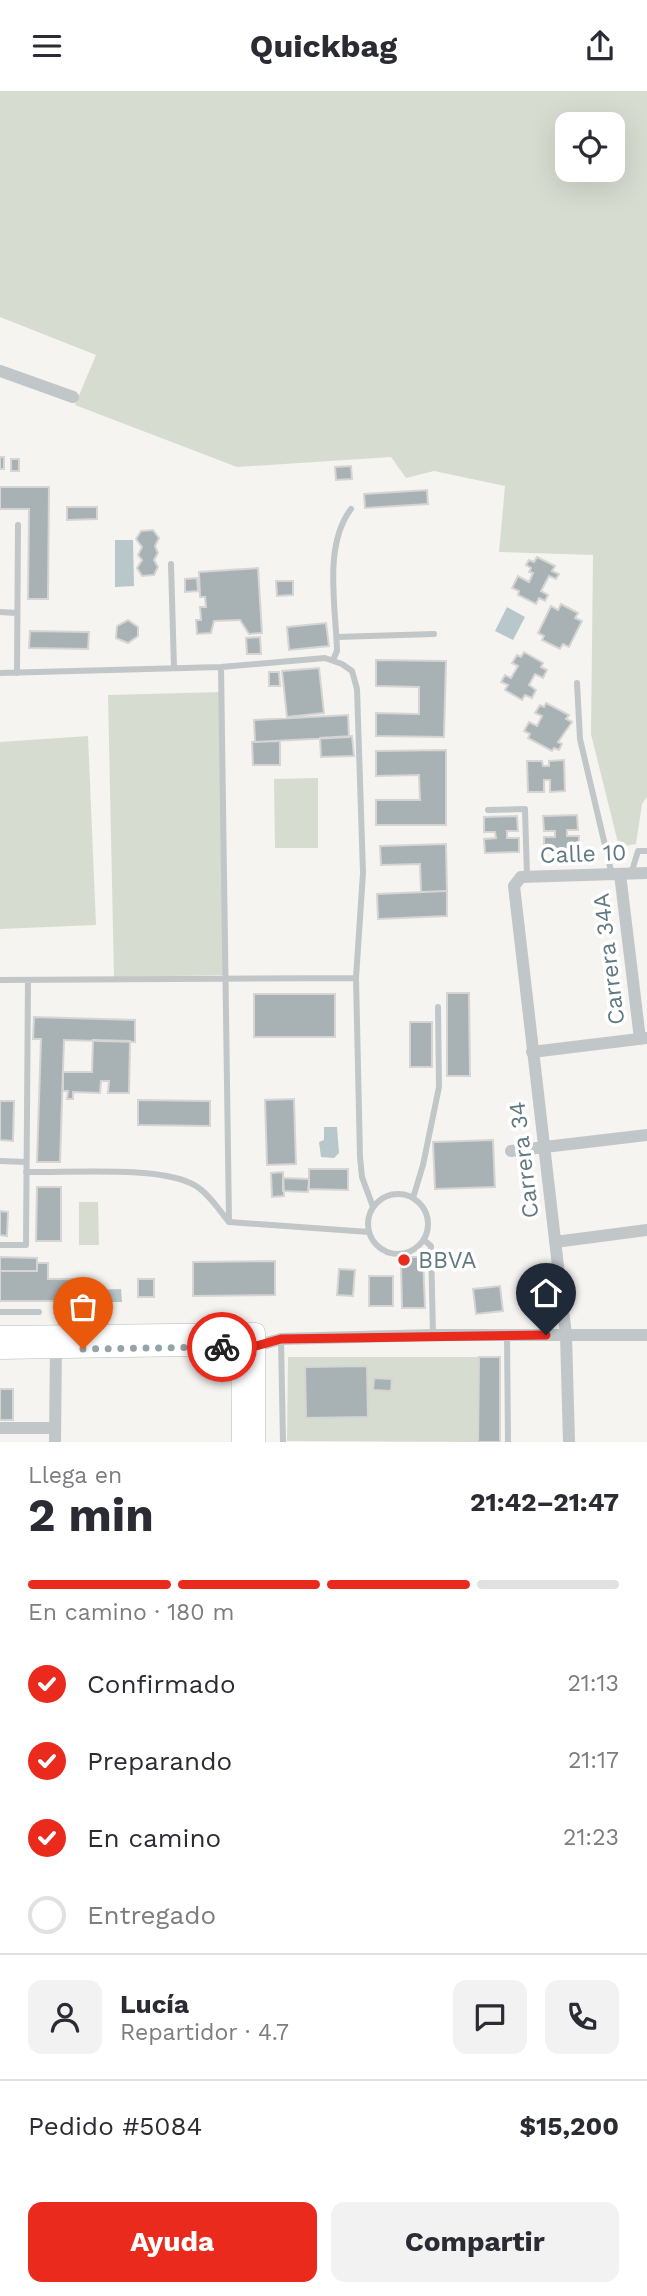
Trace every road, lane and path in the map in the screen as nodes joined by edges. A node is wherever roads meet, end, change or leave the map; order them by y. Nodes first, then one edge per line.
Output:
1 (0, 371) edge
2 (74, 397) dead end
3 (351, 509) dead end
4 (18, 525) dead end
5 (172, 564) dead end
6 (0, 612) edge
7 (17, 613) junction
8 (434, 634) dead end
9 (337, 637) junction
10 (333, 660) junction
11 (221, 667) junction
12 (174, 668) junction
13 (0, 673) edge
14 (17, 673) junction
15 (577, 683) dead end
16 (488, 810) dead end
17 (647, 851) edge
18 (647, 873) edge
19 (621, 874) junction
20 (524, 877) junction
21 (356, 978) junction
22 (227, 979) junction
23 (0, 980) edge
24 (28, 980) junction
25 (438, 1007) dead end
26 (643, 1038) edge
27 (533, 1052) junction
28 (647, 1135) edge
29 (544, 1147) junction
30 (511, 1151) dead end
31 (0, 1161) edge
32 (26, 1162) junction
33 (26, 1172) junction
34 (413, 1198) junction
35 (373, 1207) junction
36 (229, 1221) junction
37 (647, 1230) edge
38 (369, 1232) junction
39 (424, 1240) junction
40 (555, 1241) junction
41 (0, 1245) edge
42 (0, 1312) edge
43 (39, 1312) dead end
44 (0, 1335) edge
45 (433, 1335) junction
46 (507, 1335) junction
47 (566, 1335) junction
48 (647, 1335) edge
49 (248, 1339) junction
50 (281, 1339) junction
51 (56, 1342) junction
52 (0, 1350) edge
53 (0, 1428) edge
54 (55, 1428) junction
55 (55, 1442) edge
56 (241, 1442) edge
57 (256, 1442) edge
58 (283, 1442) edge
59 (508, 1442) edge
60 (569, 1442) edge

1 - 2 street
3 - 9 lane
4 - 7 lane
5 - 12 lane
6 - 7 lane
7 - 14 lane
8 - 9 lane
9 - 10 lane
10 - 11 lane
10 - 21 lane
11 - 12 lane
11 - 22 lane
12 - 14 lane
13 - 14 lane
15 - 19 lane
16 - 20 lane
17 - 19 lane
18 - 19 street, Calle 10
19 - 20 street, Calle 10
19 - 26 street, Carrera 34A
20 - 27 street, Carrera 34
21 - 22 lane
21 - 35 lane
22 - 24 lane
22 - 36 lane
23 - 24 lane
24 - 32 lane
25 - 34 lane
26 - 27 street
27 - 29 street, Carrera 34
28 - 29 street
29 - 30 street
29 - 40 street, Carrera 34
31 - 32 lane
32 - 33 lane
33 - 36 lane
33 - 41 lane
34 - 35 lane
34 - 39 lane
35 - 38 lane
36 - 38 lane
37 - 40 street
38 - 39 lane
39 - 45 lane
40 - 47 street, Carrera 34
42 - 43 lane
44 - 51 main road
45 - 46 street
45 - 50 street
46 - 47 street
46 - 59 lane
47 - 48 street
47 - 60 street, Carrera 34
49 - 50 street
49 - 51 main road
49 - 56 main road
49 - 57 main road
50 - 58 lane
51 - 52 main road
51 - 54 street
53 - 54 street
54 - 55 street

